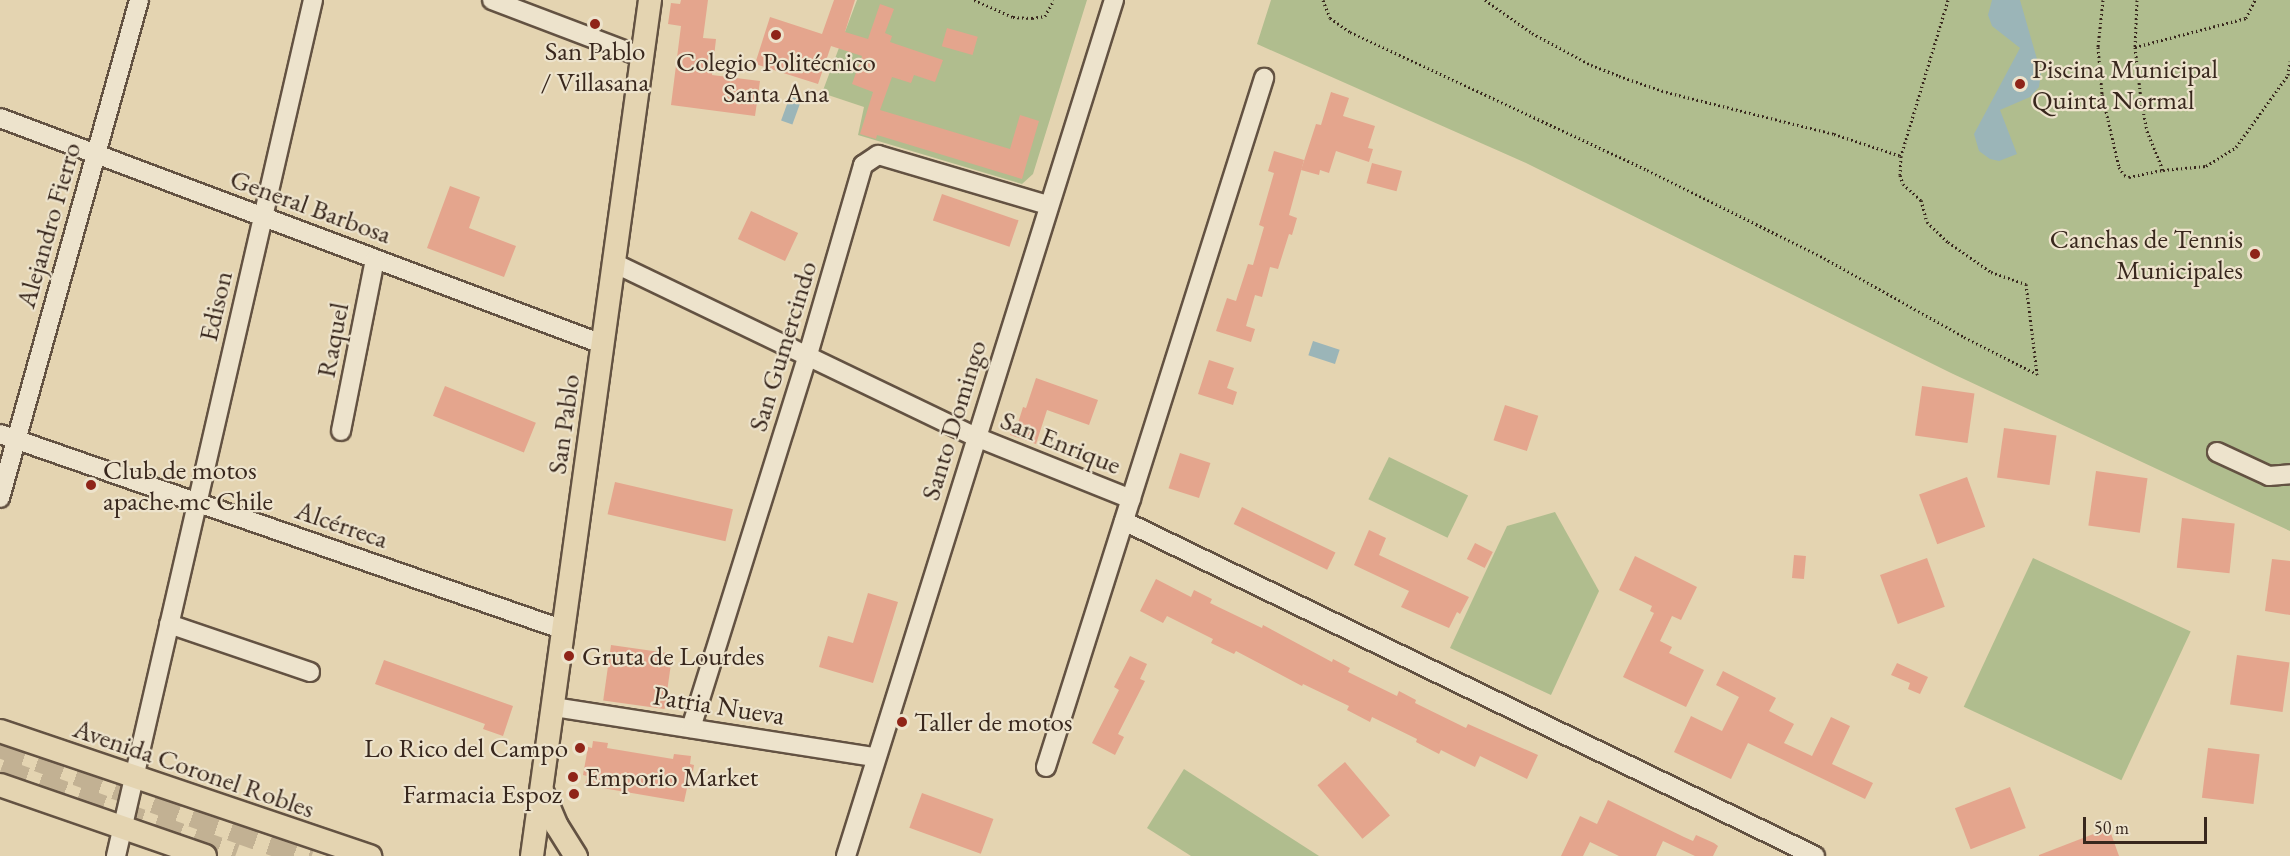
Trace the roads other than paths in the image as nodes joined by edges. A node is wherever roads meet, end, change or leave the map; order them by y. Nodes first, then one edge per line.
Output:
1 (139, 0) edge
2 (313, 0) edge
3 (492, 0) edge
4 (650, 0) edge
5 (1114, 0) edge
6 (642, 57) junction
7 (1264, 78) dead end
8 (0, 118) edge
9 (96, 154) junction
10 (1048, 206) junction
11 (263, 217) junction
12 (375, 259) junction
13 (614, 263) junction
14 (602, 344) junction
15 (807, 358) junction
16 (341, 431) dead end
17 (8, 437) edge
18 (976, 437) junction
19 (2217, 452) dead end
20 (2290, 474) edge
21 (0, 498) edge
22 (1131, 499) junction
23 (198, 502) junction
24 (1124, 521) junction
25 (169, 624) junction
26 (564, 630) junction
27 (310, 672) dead end
28 (554, 706) junction
29 (692, 728) junction
30 (0, 731) edge
31 (875, 757) junction
32 (1046, 766) dead end
33 (134, 777) junction
34 (0, 785) edge
35 (542, 791) junction
36 (122, 827) junction
37 (116, 856) edge
38 (205, 856) edge
39 (370, 856) edge
40 (532, 856) edge
41 (576, 856) edge
42 (846, 856) edge
43 (1815, 856) edge

1 - 9 street, Alejandro Fierro
2 - 11 street, Edison
3 - 6 street
4 - 6 main road, San Pablo
5 - 10 street, Santo Domingo
6 - 13 main road, San Pablo
7 - 22 street
8 - 9 street, General Barbosa
9 - 11 street, General Barbosa
9 - 17 street, Alejandro Fierro
10 - 15 street, San Gumercindo
10 - 18 street, Santo Domingo
11 - 12 street, General Barbosa
11 - 23 street, Edison
12 - 14 street, General Barbosa
12 - 16 street, Raquel
13 - 14 main road, San Pablo
13 - 15 street, San Enrique
14 - 26 main road, San Pablo
15 - 18 street, San Enrique
15 - 29 street, San Gumercindo
17 - 21 street, Alejandro Fierro
17 - 23 street, Alcérreca
18 - 22 street, San Enrique
18 - 31 street, Santo Domingo
19 - 20 street
22 - 24 street
23 - 25 street, Edison
23 - 26 street, Alcérreca
24 - 32 street
24 - 43 street
25 - 27 street
25 - 33 street, Edison
26 - 28 main road, San Pablo
28 - 29 street, Patria Nueva
28 - 35 main road, San Pablo
29 - 31 street, Patria Nueva
30 - 33 main road, Avenida Coronel Robles
31 - 42 street, Santo Domingo
33 - 36 street, Edison
33 - 39 main road, Avenida Coronel Robles
34 - 36 main road
35 - 40 main road, San Pablo
35 - 41 main road
36 - 37 street, Edison
36 - 38 main road

